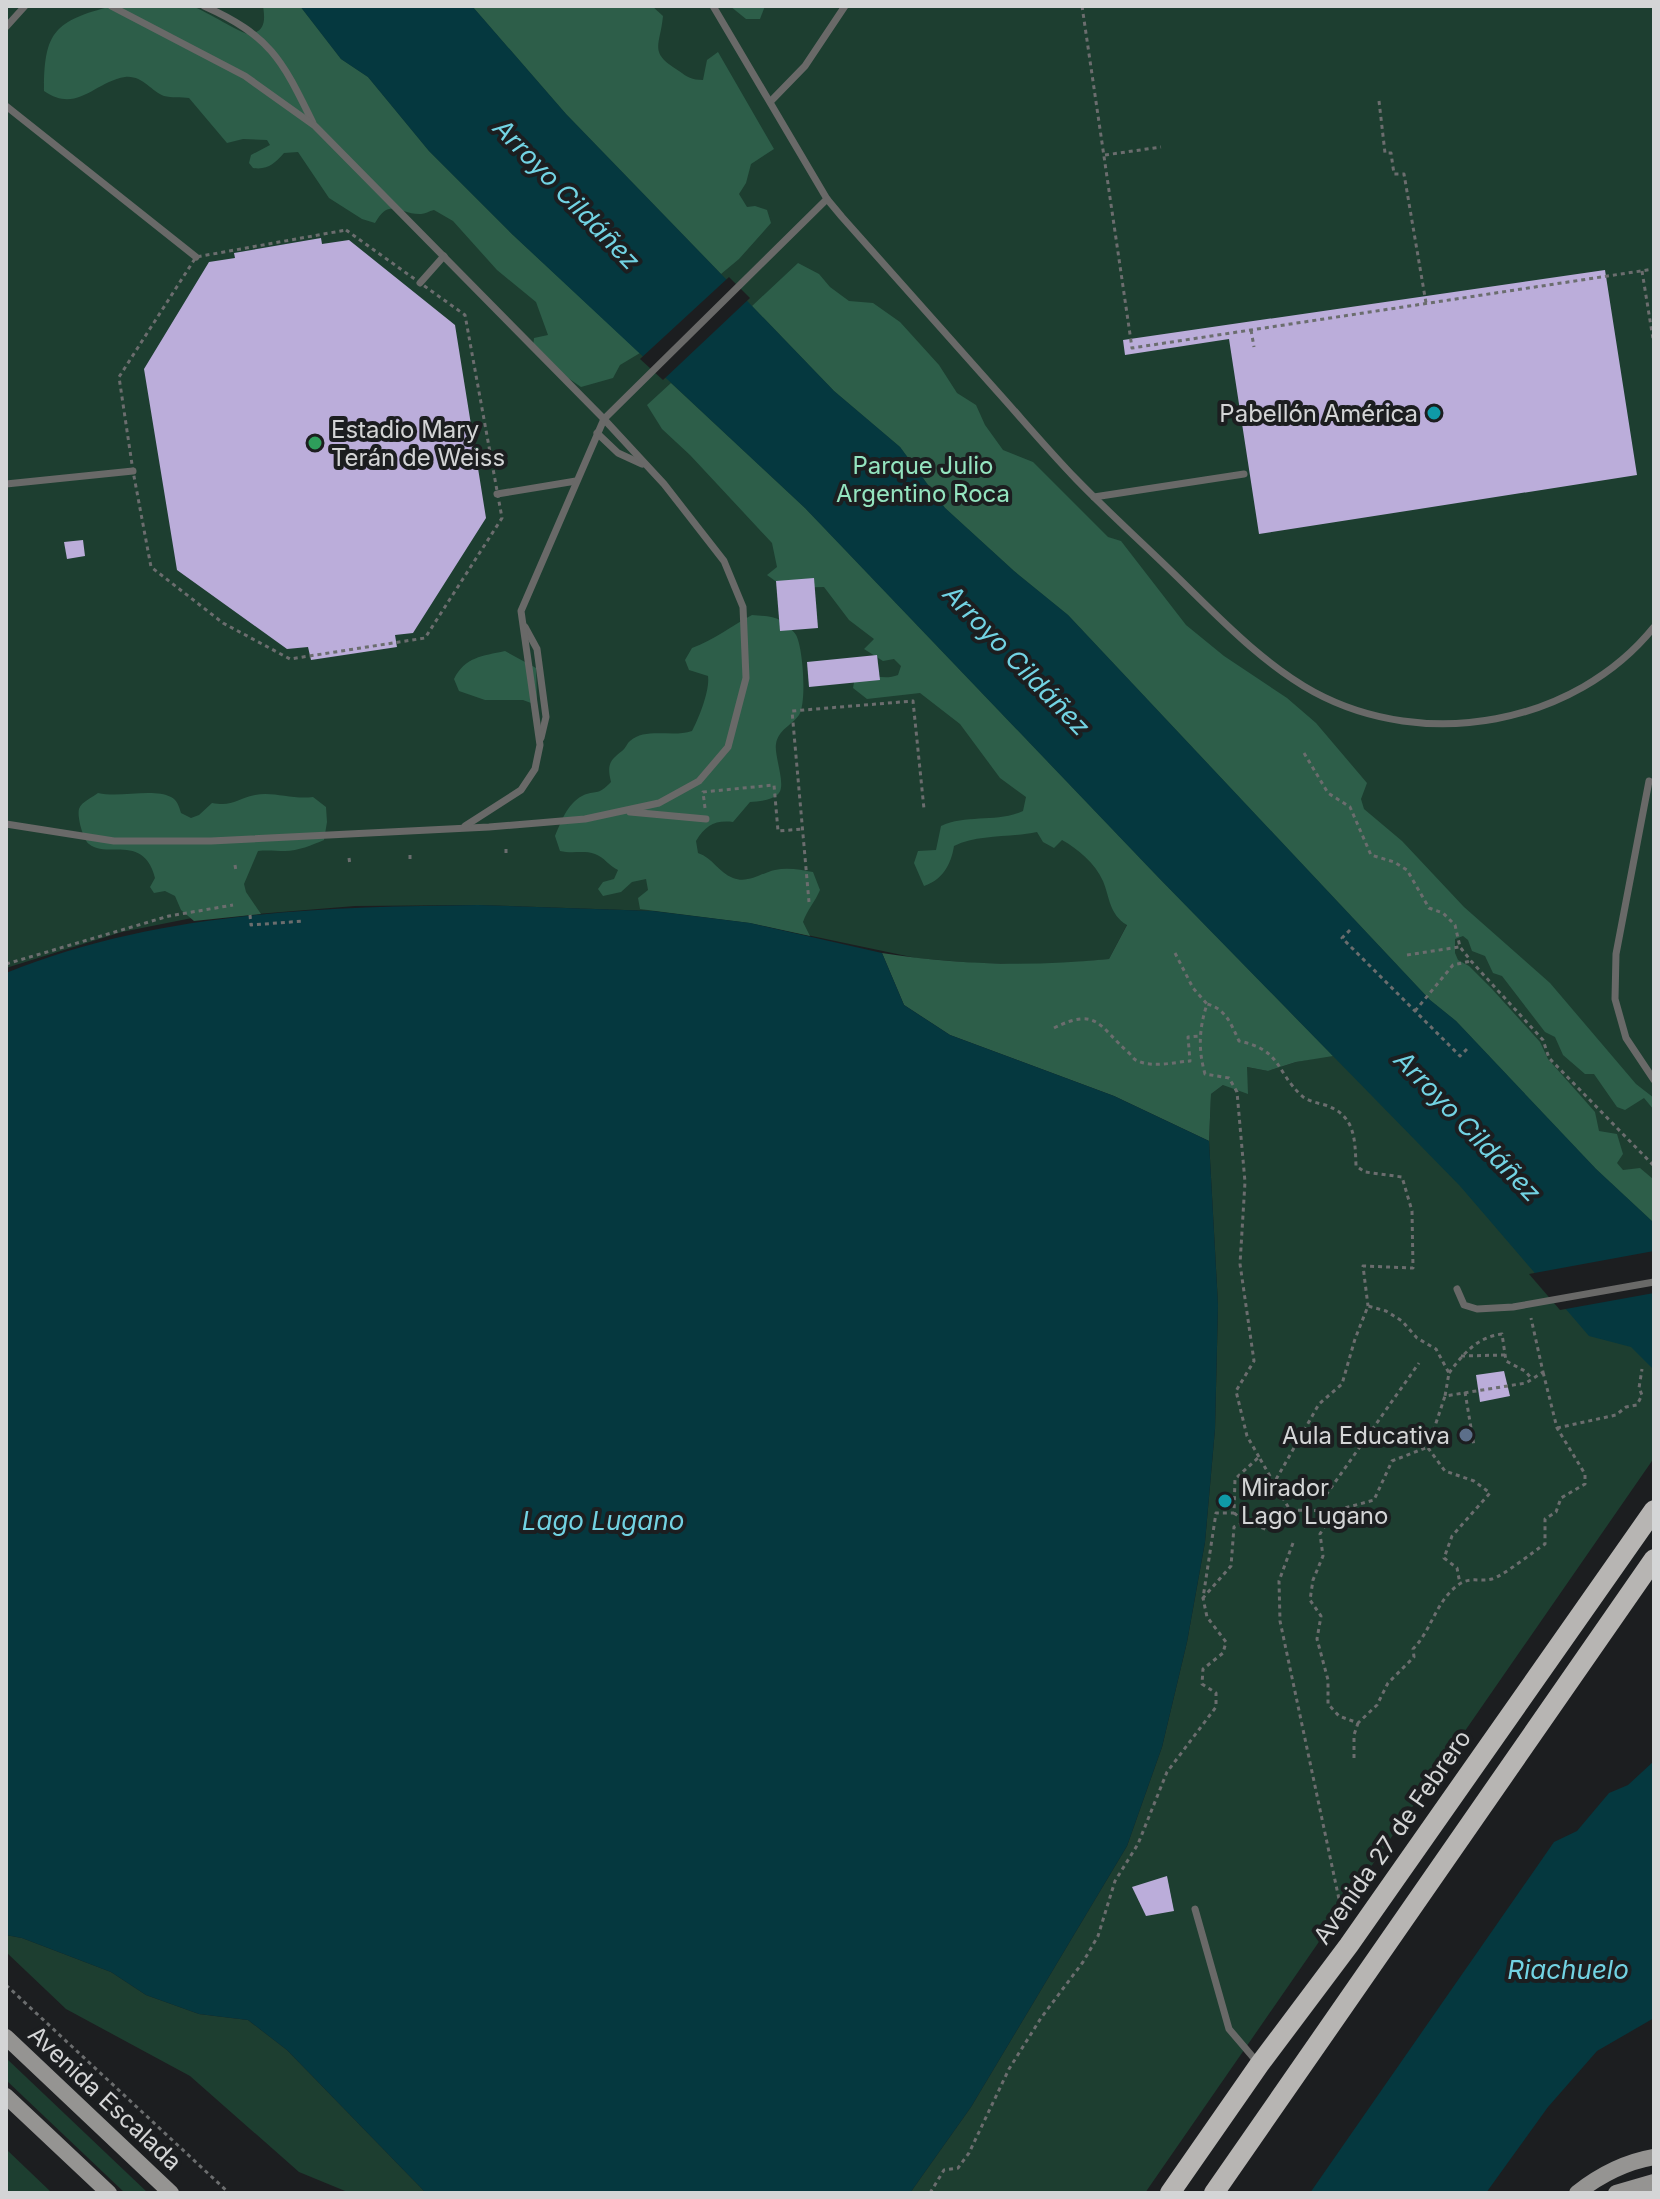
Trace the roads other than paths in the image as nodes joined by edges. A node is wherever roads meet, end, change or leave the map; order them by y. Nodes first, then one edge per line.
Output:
1 (25, 6) edge
2 (111, 6) edge
3 (204, 6) edge
4 (713, 6) edge
5 (845, 6) edge
6 (6, 27) edge
7 (771, 101) junction
8 (6, 106) edge
9 (315, 126) junction
10 (827, 199) junction
11 (444, 256) junction
12 (196, 257) road end
13 (420, 283) road end
14 (604, 419) junction
15 (597, 433) junction
16 (648, 466) junction
17 (133, 471) road end
18 (1244, 474) dead end
19 (576, 481) junction
20 (6, 484) edge
21 (497, 494) road end
22 (1094, 497) junction
23 (1654, 627) edge
24 (1649, 781) dead end
25 (620, 811) junction
26 (706, 819) road end
27 (6, 824) edge
28 (461, 828) junction
29 (1654, 1080) edge
30 (1654, 1282) edge
31 (1457, 1289) dead end
32 (1654, 1510) edge
33 (1654, 1559) edge
34 (1195, 1909) dead end
35 (6, 2037) edge
36 (1259, 2065) junction
37 (6, 2096) edge
38 (1654, 2157) edge
39 (1651, 2186) edge
40 (109, 2193) edge
41 (171, 2193) edge
42 (1170, 2193) edge
43 (1214, 2193) edge
44 (1577, 2193) edge
45 (1616, 2193) edge

1 - 6 lane
2 - 9 lane
3 - 9 lane
4 - 7 lane
5 - 7 lane
7 - 10 lane
8 - 12 lane
9 - 11 lane
10 - 14 lane
10 - 22 lane
11 - 13 lane
11 - 14 lane
14 - 15 lane
14 - 16 lane
15 - 16 lane
15 - 19 lane
16 - 25 lane
17 - 20 lane
18 - 22 lane
19 - 21 lane
19 - 28 lane
22 - 23 lane
24 - 29 lane
25 - 26 lane
25 - 28 lane
27 - 28 lane
30 - 31 lane
32 - 36 main road, Avenida 27 de Febrero
33 - 43 main road
34 - 36 lane
35 - 41 main road, Avenida Escalada
36 - 42 main road, Avenida 27 de Febrero
37 - 40 main road
38 - 44 main road
39 - 45 main road

